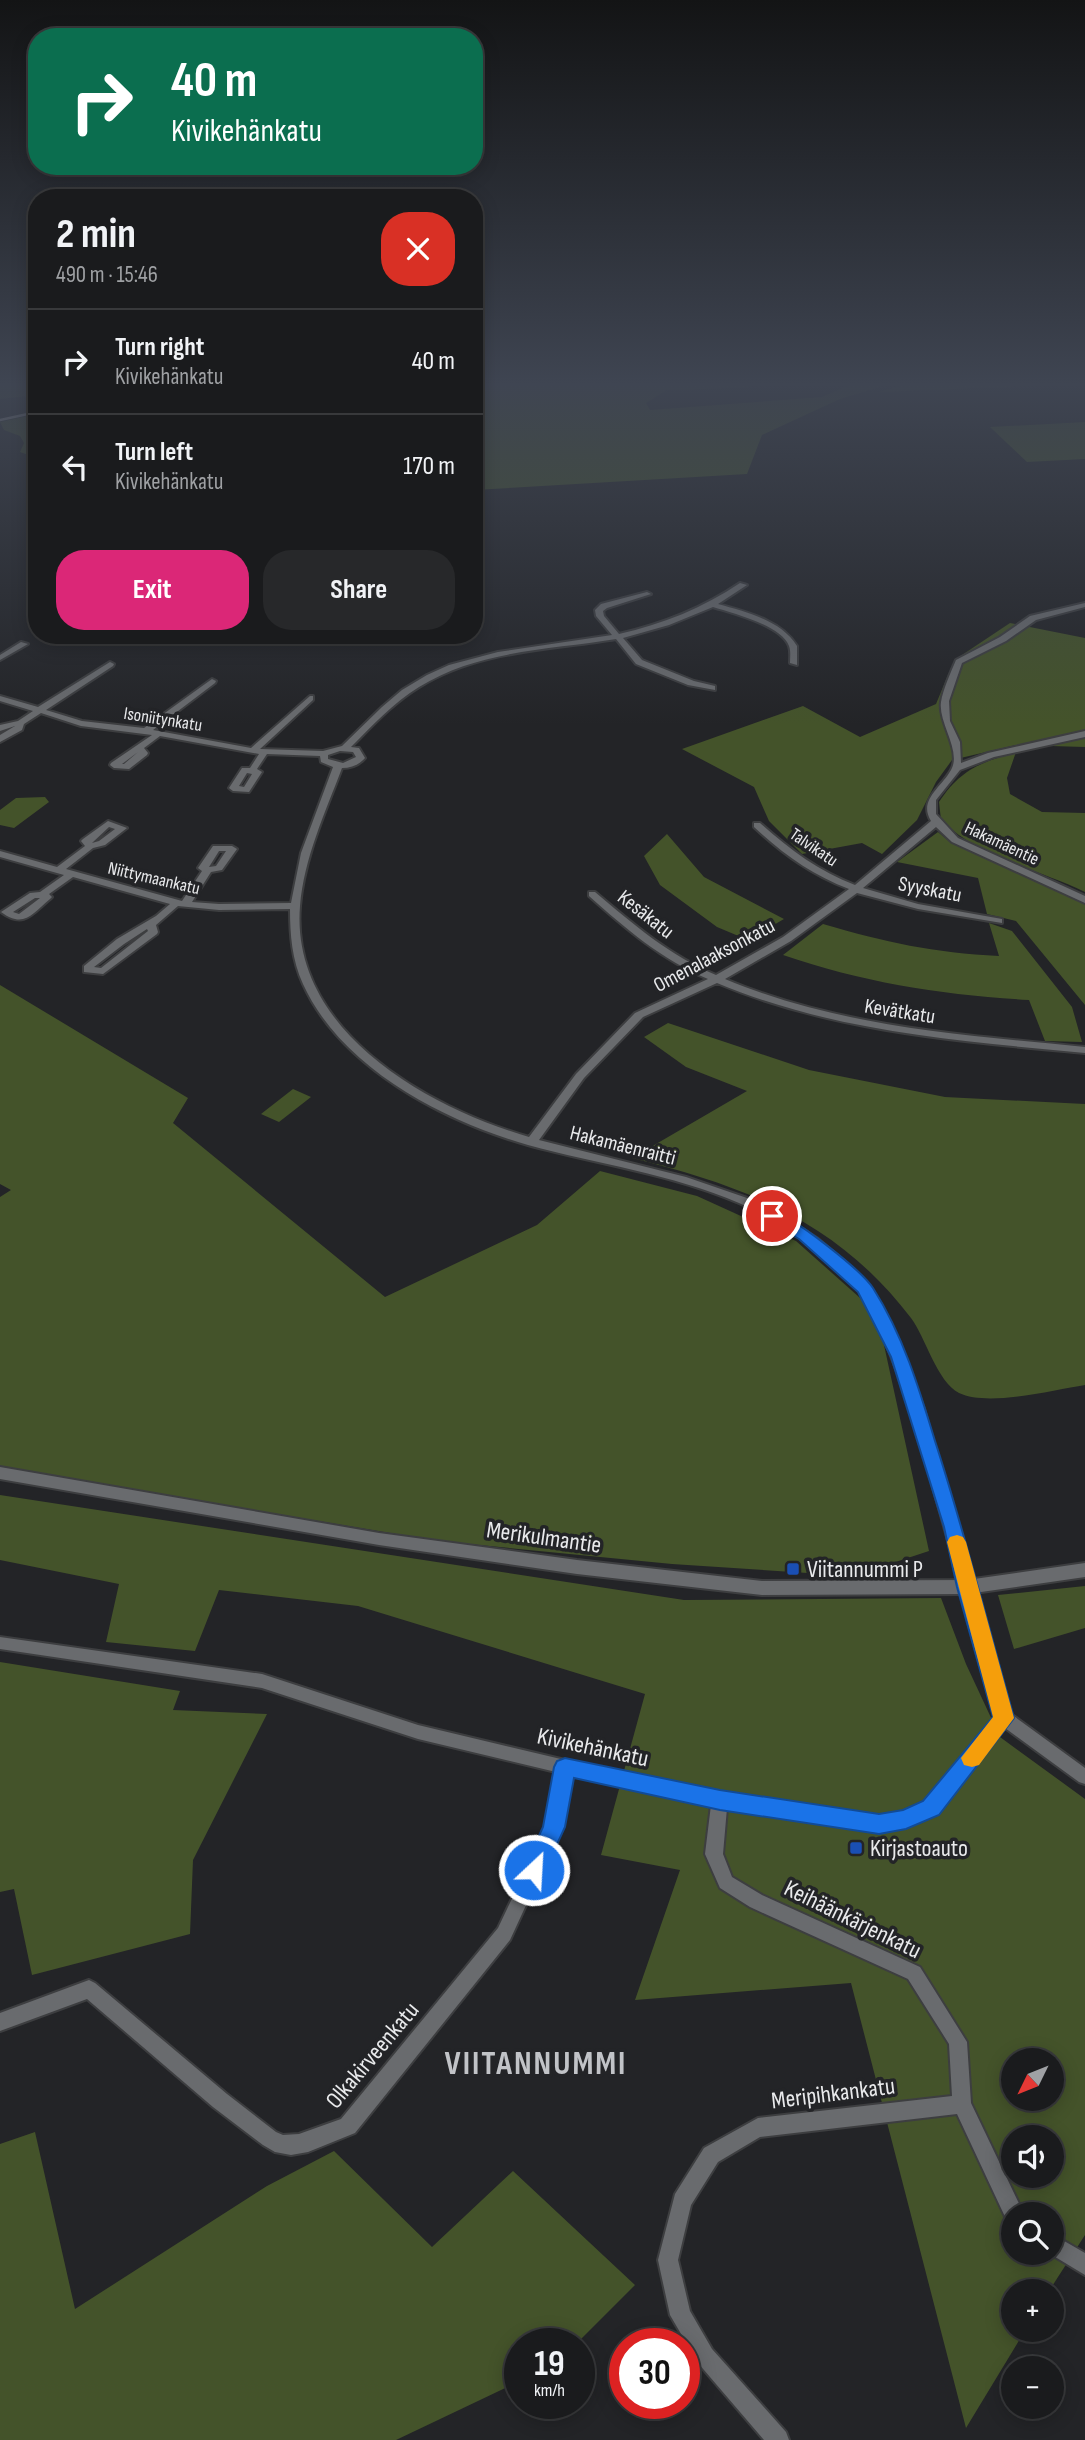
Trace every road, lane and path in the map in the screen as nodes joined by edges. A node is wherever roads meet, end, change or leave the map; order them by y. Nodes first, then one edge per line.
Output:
1 (743, 585) dead end
2 (648, 594) dead end
3 (715, 605) junction
4 (1085, 605) edge
5 (617, 637) junction
6 (24, 644) dead end
7 (0, 658) edge
8 (794, 663) dead end
9 (110, 664) dead end
10 (212, 681) dead end
11 (712, 688) dead end
12 (0, 698) edge
13 (310, 698) dead end
14 (40, 711) junction
15 (20, 723) junction
16 (0, 728) edge
17 (146, 731) junction
18 (158, 734) junction
19 (1085, 734) edge
20 (0, 739) edge
21 (345, 748) junction
22 (140, 749) dead end
23 (253, 751) junction
24 (264, 752) junction
25 (324, 754) junction
26 (338, 766) junction
27 (957, 768) junction
28 (252, 771) dead end
29 (936, 822) junction
30 (758, 825) dead end
31 (90, 846) dead end
32 (0, 848) edge
33 (4, 855) edge
34 (60, 870) junction
35 (208, 870) dead end
36 (71, 874) junction
37 (856, 889) junction
38 (592, 894) dead end
39 (42, 895) dead end
40 (1085, 900) edge
41 (181, 903) junction
42 (295, 906) junction
43 (998, 921) dead end
44 (151, 925) junction
45 (115, 947) junction
46 (128, 952) junction
47 (717, 979) junction
48 (1085, 1050) edge
49 (531, 1142) junction
50 (0, 1473) edge
51 (1085, 1570) edge
52 (967, 1587) junction
53 (0, 1643) edge
54 (1004, 1718) junction
55 (565, 1767) junction
56 (1085, 1777) edge
57 (720, 1800) junction
58 (0, 2022) edge
59 (962, 2104) junction
60 (1008, 2202) edge
61 (1064, 2252) edge
62 (1085, 2265) edge
63 (778, 2440) edge

1 - 3 street
2 - 5 street
3 - 5 street
3 - 8 street
4 - 27 street
5 - 11 street
5 - 21 street
6 - 7 street
9 - 14 street
10 - 17 street
12 - 14 street, Isoniitynkatu
13 - 23 street
14 - 15 street
14 - 17 street, Isoniitynkatu
15 - 16 street
15 - 20 street
17 - 18 street, Isoniitynkatu
18 - 22 street
18 - 23 street, Isoniitynkatu
19 - 27 street
21 - 25 street, Isoniitynkatu
21 - 26 street
23 - 24 street, Isoniitynkatu
24 - 25 street, Isoniitynkatu
24 - 28 street
25 - 26 street
26 - 42 street, Hakamäenraitti
27 - 29 street, Hakamäentie
29 - 37 street, Omenalaaksonkatu
29 - 40 street, Hakamäentie
30 - 37 street, Talvikatu
31 - 34 street
32 - 33 street, Niittymaankatu
33 - 34 street, Niittymaankatu
34 - 36 street, Niittymaankatu
35 - 41 street
36 - 39 street
36 - 41 street, Niittymaankatu
37 - 43 street, Syyskatu
37 - 47 street, Omenalaaksonkatu
38 - 47 street, Kesäkatu
41 - 42 street, Niittymaankatu
41 - 44 street
42 - 49 street, Hakamäenraitti
44 - 45 street
44 - 46 street
45 - 46 street
45 - 46 street
47 - 48 street, Kevätkatu
47 - 49 street, Omenalaaksonkatu
49 - 52 street, Hakamäenraitti
50 - 52 street, Merikulmantie
51 - 52 street, Merikulmantie
52 - 54 street
53 - 55 street, Kivikehänkatu
54 - 56 street
54 - 57 street, Kivikehänkatu
55 - 57 street, Kivikehänkatu
55 - 58 street, Olkakirveenkatu
57 - 59 street, Keihäänkärjenkatu
59 - 60 street, Keihäänkärjenkatu
59 - 63 street, Meripihkankatu
61 - 62 street

